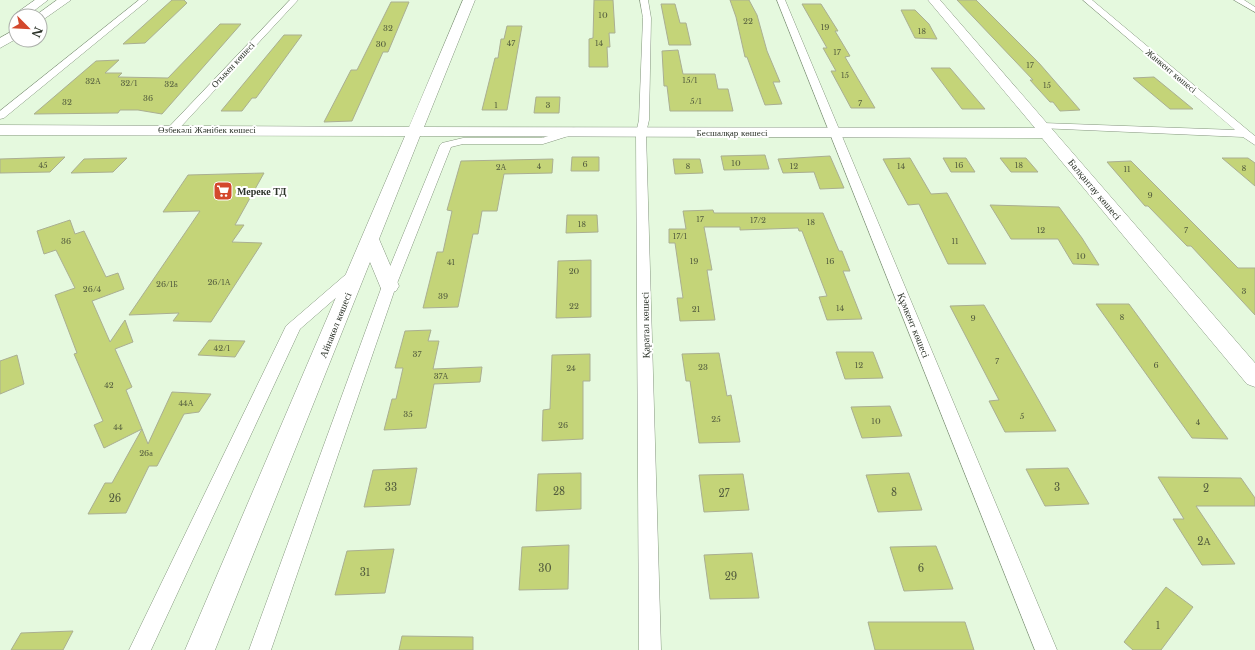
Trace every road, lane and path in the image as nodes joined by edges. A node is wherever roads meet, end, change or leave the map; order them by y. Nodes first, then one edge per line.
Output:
1 (42, 0) edge
2 (65, 0) edge
3 (144, 0) edge
4 (294, 0) edge
5 (469, 0) edge
6 (644, 0) edge
7 (781, 0) edge
8 (934, 0) edge
9 (1087, 0) edge
10 (1238, 0) edge
11 (30, 8) edge
12 (1255, 10) edge
13 (48, 12) edge
14 (0, 116) edge
15 (0, 130) edge
16 (172, 130) junction
17 (1046, 130) junction
18 (415, 131) junction
19 (574, 131) junction
20 (834, 132) junction
21 (641, 133) junction
22 (1246, 134) junction
23 (1255, 142) edge
24 (370, 238) junction
25 (356, 273) junction
26 (389, 286) junction
27 (1255, 378) edge
28 (140, 650) edge
29 (200, 650) edge
30 (260, 650) edge
31 (650, 650) edge
32 (1046, 650) edge

1 - 11 street
2 - 13 street
3 - 14 street
4 - 16 street, Отыкен көшесі
5 - 18 street, Айнакөл көшесі
6 - 21 street, Қаратал көшесі
7 - 20 street, Құмкент көшесі
8 - 17 street, Балқантау көшесі
9 - 22 street, Жанкент көшесі
10 - 12 street
15 - 16 street, Өзбекәлі Жәнібек көшесі
16 - 18 street, Өзбекәлі Жәнібек көшесі
17 - 20 street, Бесшалқар көшесі
17 - 22 street
17 - 27 street, Балқантау көшесі
18 - 19 street, Бесшалқар көшесі
18 - 24 street, Айнакөл көшесі
19 - 21 street, Бесшалқар көшесі
19 - 26 street
20 - 21 street, Бесшалқар көшесі
20 - 32 street, Құмкент көшесі
21 - 31 street, Қаратал көшесі
22 - 23 street, Жанкент көшесі
24 - 25 street, Айнакөл көшесі
24 - 26 street
25 - 28 street
25 - 29 street, Айнакөл көшесі
26 - 30 street

